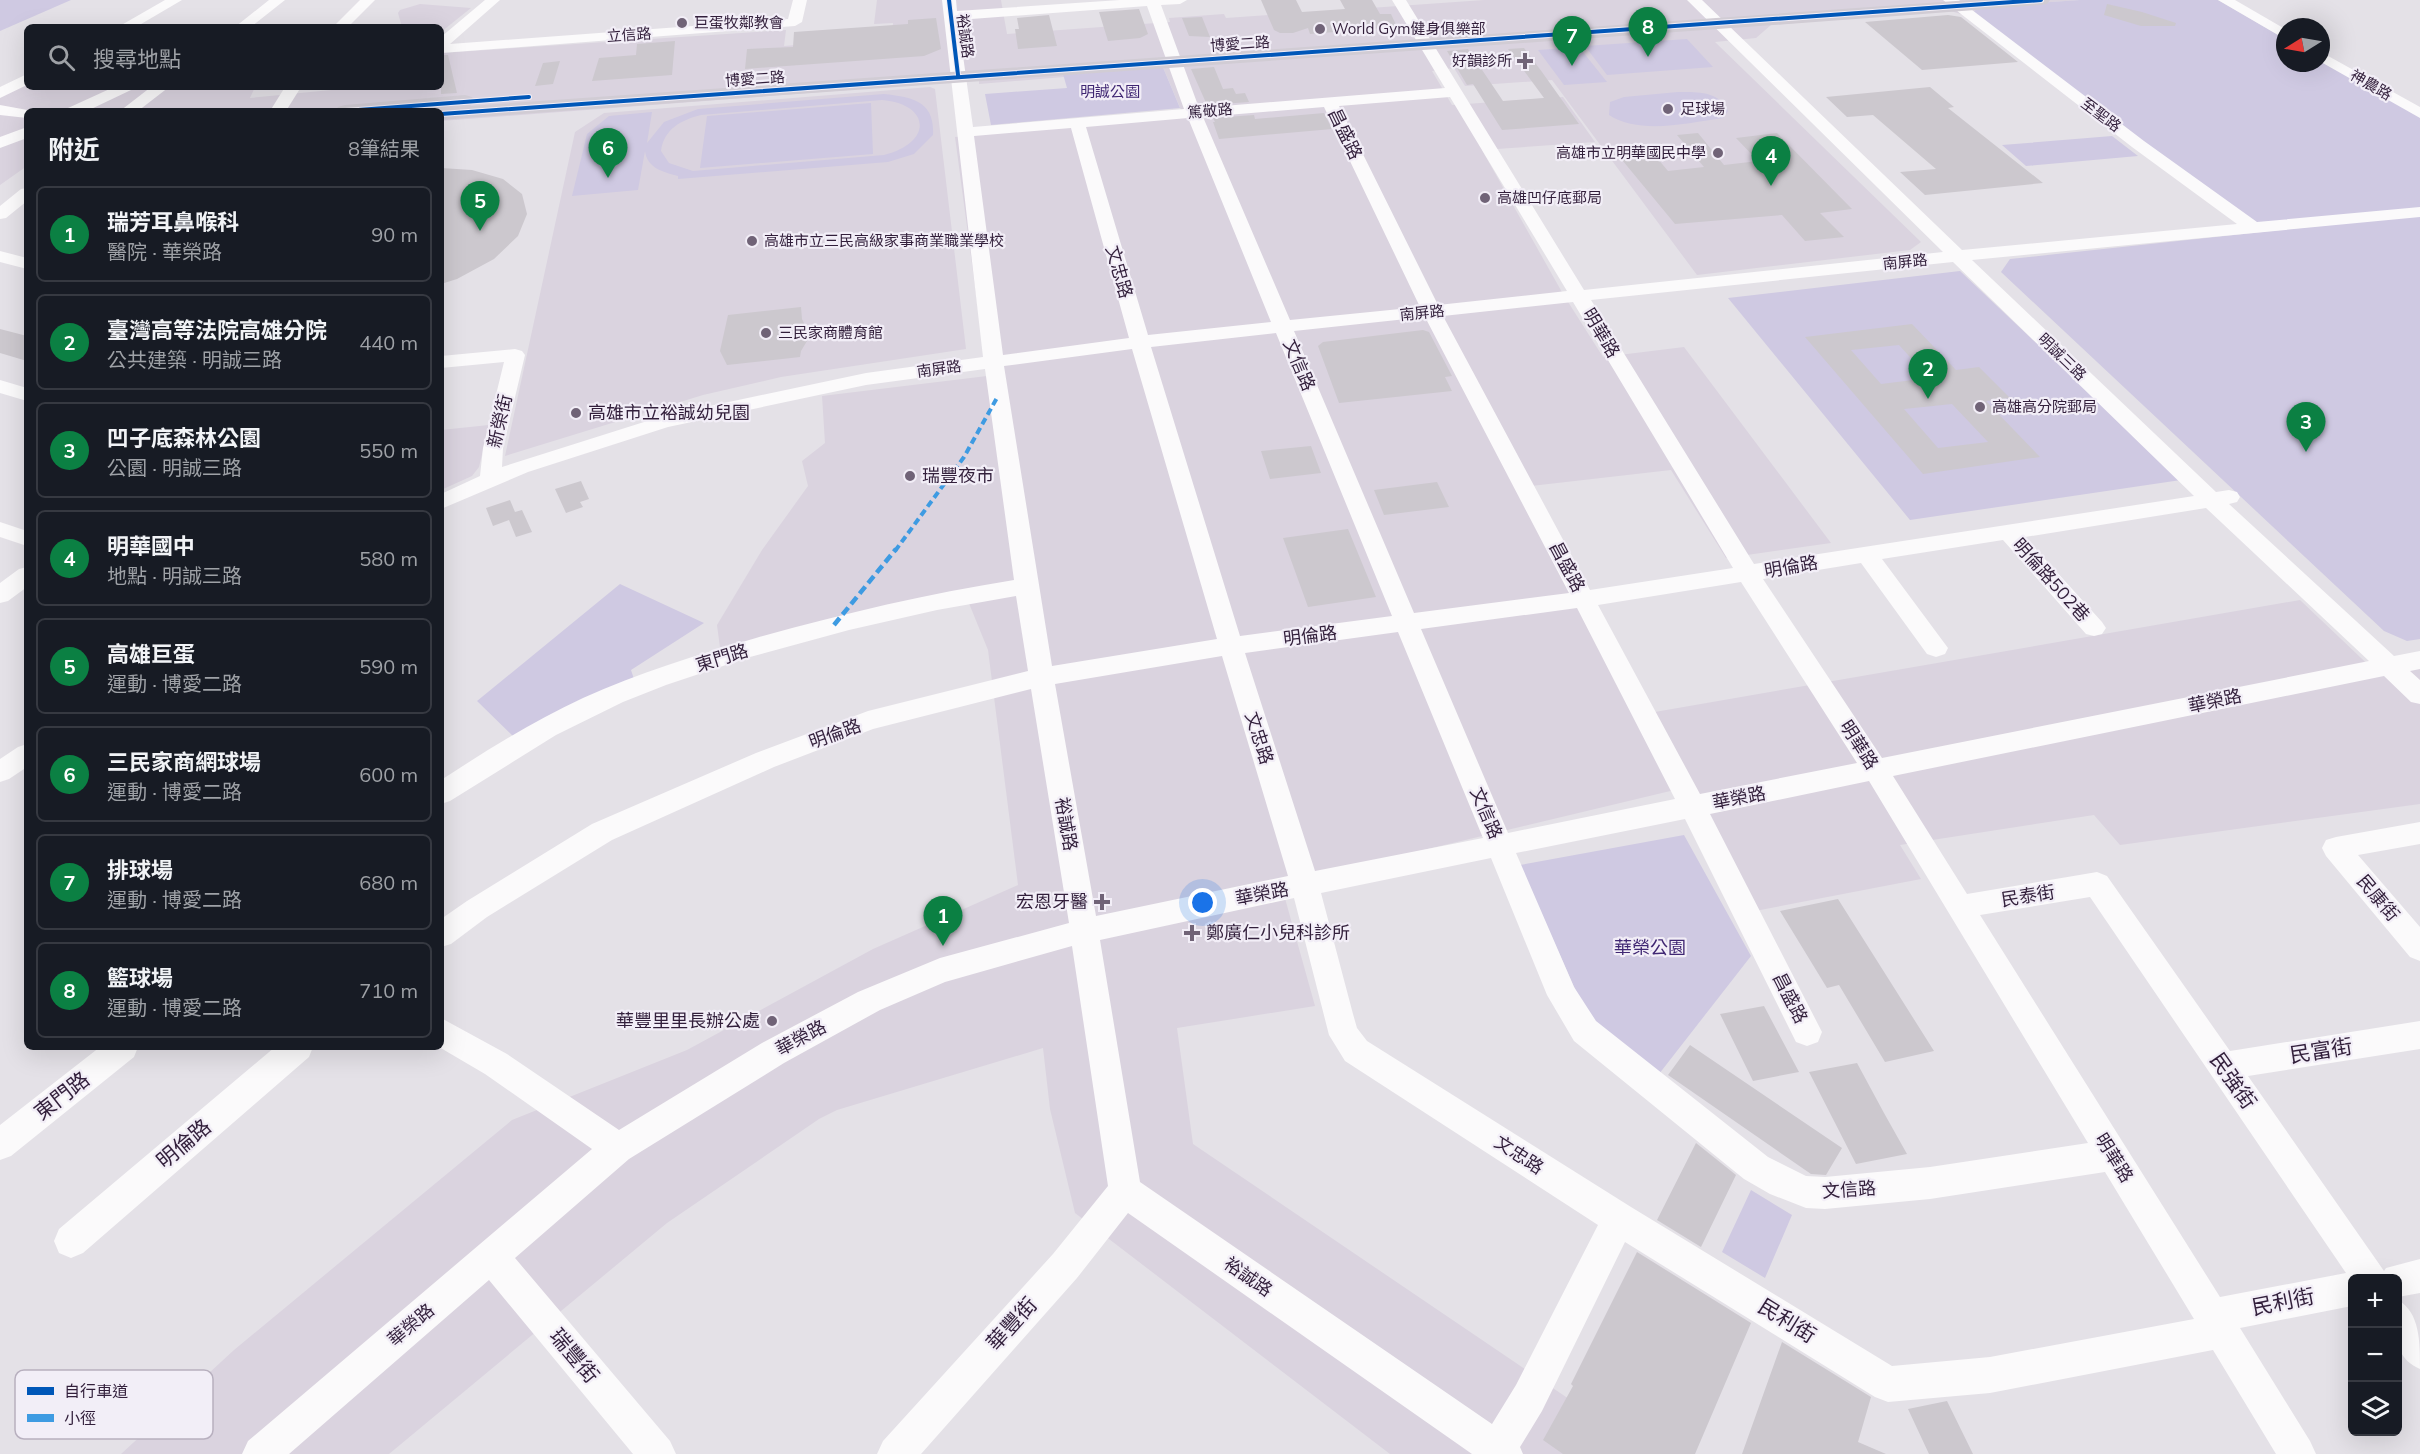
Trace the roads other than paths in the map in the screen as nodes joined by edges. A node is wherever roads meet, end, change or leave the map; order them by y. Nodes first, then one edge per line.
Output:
1 (175, 0) edge
2 (278, 0) edge
3 (291, 0) edge
4 (368, 0) edge
5 (493, 0) edge
6 (800, 0) edge
7 (949, 0) edge
8 (1180, 0) edge
9 (1399, 0) edge
10 (1694, 0) edge
11 (1903, 0) edge
12 (2041, 0) edge
13 (2225, 0) edge
14 (1152, 1) edge
15 (1953, 3) edge
16 (1059, 4) edge
17 (1720, 15) edge
18 (950, 16) junction
19 (131, 24) edge
20 (246, 24) edge
21 (261, 24) edge
22 (343, 24) edge
23 (2276, 30) edge
24 (1424, 40) junction
25 (444, 41) edge
26 (444, 49) edge
27 (1171, 57) junction
28 (2330, 61) edge
29 (958, 71) junction
30 (24, 81) edge
31 (120, 90) edge
32 (167, 90) edge
33 (291, 90) edge
34 (1455, 92) junction
35 (0, 93) edge
36 (1329, 101) junction
37 (80, 108) edge
38 (134, 108) edge
39 (152, 108) edge
40 (280, 108) edge
41 (391, 108) edge
42 (0, 110) edge
43 (1193, 112) junction
44 (24, 113) edge
45 (2420, 113) edge
46 (444, 114) edge
47 (1077, 123) junction
48 (0, 125) edge
49 (24, 129) edge
50 (24, 131) edge
51 (965, 132) junction
52 (0, 143) edge
53 (24, 183) edge
54 (24, 195) edge
55 (0, 201) edge
56 (2420, 212) edge
57 (0, 214) edge
58 (2254, 228) junction
59 (0, 245) edge
60 (24, 251) edge
61 (1964, 255) junction
62 (0, 256) edge
63 (24, 263) edge
64 (1579, 296) junction
65 (1432, 312) junction
66 (1283, 327) junction
67 (1139, 342) junction
68 (514, 359) junction
69 (994, 361) junction
70 (444, 362) edge
71 (444, 371) edge
72 (0, 386) edge
73 (24, 394) edge
74 (491, 479) junction
75 (2220, 498) junction
76 (444, 501) edge
77 (0, 529) edge
78 (2009, 533) junction
79 (24, 538) edge
80 (1866, 554) junction
81 (1748, 574) junction
82 (24, 577) edge
83 (1026, 586) junction
84 (0, 595) edge
85 (1584, 599) junction
86 (1407, 624) junction
87 (2094, 628) dead end
88 (1230, 646) junction
89 (1936, 648) dead end
90 (2409, 665) edge
91 (1042, 677) junction
92 (2420, 695) edge
93 (24, 756) edge
94 (1876, 771) junction
95 (0, 772) edge
96 (444, 792) edge
97 (1693, 807) junction
98 (2420, 833) edge
99 (1500, 846) junction
100 (2097, 884) joint
101 (1305, 886) junction
102 (1959, 907) junction
103 (1084, 930) junction
104 (444, 933) edge
105 (2420, 948) edge
106 (1807, 1032) dead end
107 (444, 1034) edge
108 (2420, 1035) edge
109 (119, 1050) edge
110 (294, 1050) edge
111 (2222, 1066) junction
112 (0, 1145) edge
113 (618, 1148) junction
114 (2112, 1155) junction
115 (1125, 1191) junction
116 (1619, 1219) junction
117 (71, 1241) dead end
118 (492, 1257) junction
119 (2367, 1274) edge
120 (2420, 1276) edge
121 (2402, 1279) edge
122 (2348, 1290) edge
123 (2218, 1323) junction
124 (2402, 1325) edge
125 (2420, 1351) edge
126 (1499, 1453) edge
127 (261, 1454) edge
128 (657, 1454) edge
129 (896, 1454) edge
130 (2297, 1454) edge

1 - 19 street
2 - 20 street
3 - 21 street
4 - 22 street
5 - 25 street
6 - 26 street, 立信路
7 - 18 street, 裕誠路
8 - 14 street
9 - 24 street, 明華路
10 - 17 street, 明誠三路
11 - 17 main road, 博愛二路
12 - 15 main road, 博愛二路
13 - 23 street
14 - 16 street
14 - 27 street, 文信路
15 - 17 main road, 博愛二路
15 - 58 street, 至聖路
16 - 18 street
17 - 24 main road, 博愛二路
17 - 61 street, 明誠三路
18 - 29 street, 裕誠路
24 - 27 main road, 博愛二路
24 - 34 street, 明華路
27 - 29 main road, 博愛二路
27 - 43 street, 文信路
28 - 45 street, 神農路
29 - 41 main road, 博愛二路
29 - 46 main road, 博愛二路
29 - 51 street, 裕誠路
30 - 35 street
31 - 37 street
32 - 38 street
32 - 39 street
33 - 40 street
34 - 36 street, 篤敬路
34 - 64 street, 明華路
36 - 43 street, 篤敬路
36 - 65 street, 昌盛路
42 - 44 street
43 - 47 street, 篤敬路
43 - 66 street, 文信路
47 - 51 street, 篤敬路
47 - 67 street, 文忠路
48 - 49 street
50 - 52 street
51 - 69 street, 裕誠路
53 - 55 street
54 - 57 street
56 - 58 street, 南屏路
58 - 61 street, 南屏路
59 - 60 street
61 - 64 street, 南屏路
61 - 75 street, 明誠三路
62 - 63 street
64 - 65 street, 南屏路
64 - 81 street, 明華路
65 - 66 street, 南屏路
65 - 85 street, 昌盛路
66 - 67 street, 南屏路
66 - 86 street, 文信路
67 - 69 street, 南屏路
67 - 88 street, 文忠路
68 - 70 street
68 - 71 street, 新榮街
68 - 74 street, 新榮街
69 - 74 street, 南屏路
69 - 83 street, 裕誠路
72 - 73 street
74 - 76 street, 南屏路
75 - 78 street, 明倫路
75 - 90 street, 明誠三路
77 - 79 street
78 - 80 street, 明倫路
78 - 87 street, 明倫路502巷
80 - 81 street, 明倫路
80 - 89 street
81 - 85 street, 明倫路
81 - 94 street, 明華路
82 - 84 street
83 - 91 street, 裕誠路
83 - 96 street, 東門路
85 - 86 street, 明倫路
85 - 97 street, 昌盛路
86 - 88 street, 明倫路
86 - 99 street, 文信路
88 - 91 street, 明倫路
88 - 101 street, 文忠路
90 - 92 street, 明誠三路
90 - 94 street, 華榮路
91 - 103 street, 裕誠路
91 - 104 street, 明倫路
93 - 95 street
94 - 97 street, 華榮路
94 - 102 street, 明華路
97 - 99 street, 華榮路
97 - 106 street, 昌盛路
98 - 105 street, 民康街
99 - 101 street, 華榮路
99 - 114 street, 文信路
100 - 102 street, 民泰街
100 - 111 street, 民強街
101 - 103 street, 華榮路
101 - 116 street, 文忠路
102 - 114 street, 明華路
103 - 113 street, 華榮路
103 - 115 street, 裕誠路
107 - 113 street
108 - 111 street, 民富街
109 - 112 street, 東門路
110 - 117 street, 明倫路
111 - 119 street, 民強街
113 - 118 street, 華榮路
114 - 123 street, 明華路
115 - 126 street, 裕誠路
115 - 129 street, 華豐街
116 - 123 street, 民利街
116 - 126 street
118 - 127 street, 華榮路
118 - 128 street, 瑞豐街
120 - 121 street
122 - 123 street, 民利街
123 - 130 street, 明華路
124 - 125 street

